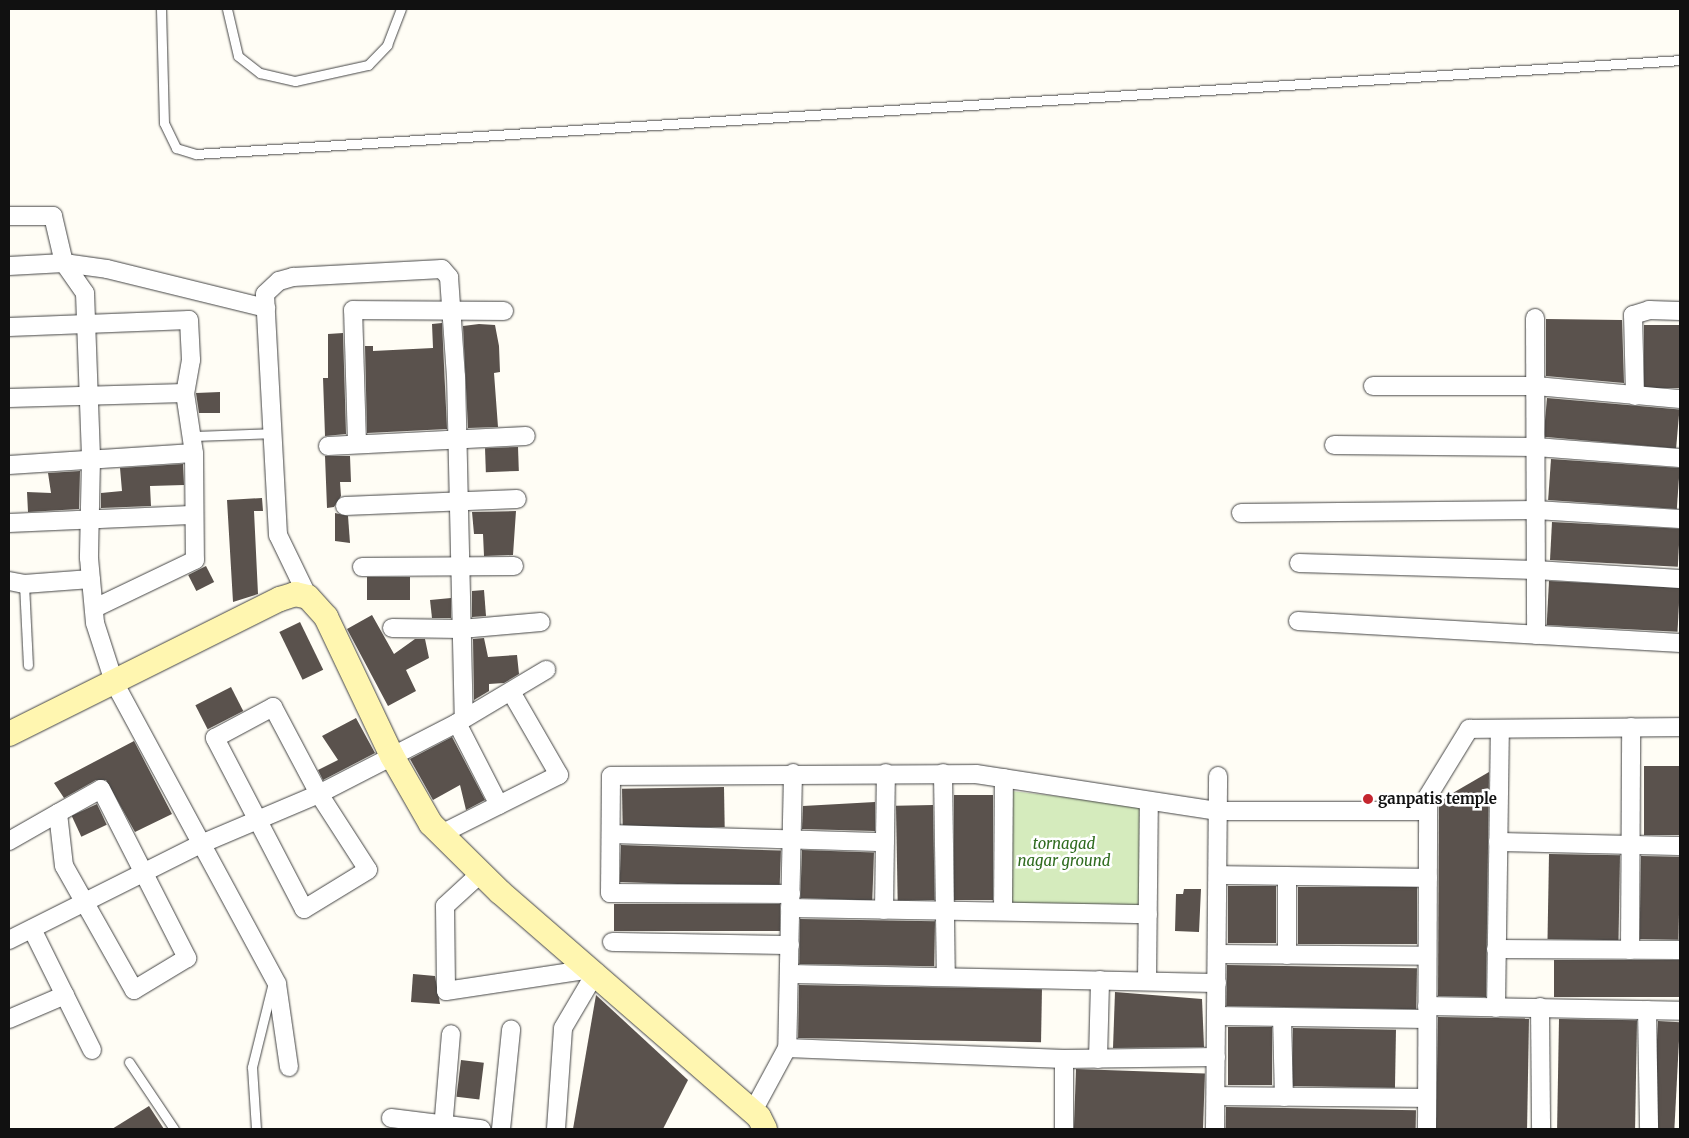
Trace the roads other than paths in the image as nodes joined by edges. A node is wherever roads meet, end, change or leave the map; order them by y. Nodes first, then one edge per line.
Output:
1 (161, 9) edge
2 (227, 9) edge
3 (401, 9) edge
4 (1680, 60) edge
5 (9, 216) edge
6 (64, 263) junction
7 (9, 266) edge
8 (266, 308) junction
9 (452, 311) junction
10 (504, 311) dead end
11 (1680, 311) edge
12 (1535, 318) dead end
13 (86, 323) junction
14 (9, 327) edge
15 (1373, 386) dead end
16 (1536, 386) junction
17 (184, 393) junction
18 (1634, 396) junction
19 (9, 398) edge
20 (88, 398) junction
21 (1680, 399) edge
22 (272, 433) junction
23 (526, 436) dead end
24 (457, 440) junction
25 (357, 443) junction
26 (193, 444) junction
27 (1334, 445) dead end
28 (328, 446) dead end
29 (1536, 447) junction
30 (1680, 458) edge
31 (91, 459) junction
32 (9, 465) edge
33 (517, 499) dead end
34 (461, 501) junction
35 (345, 506) dead end
36 (1536, 510) junction
37 (1241, 513) dead end
38 (191, 515) junction
39 (89, 518) junction
40 (1680, 519) edge
41 (9, 523) edge
42 (1299, 563) dead end
43 (462, 566) junction
44 (514, 566) dead end
45 (362, 567) dead end
46 (1536, 570) junction
47 (91, 579) junction
48 (1680, 579) edge
49 (16, 583) edge
50 (308, 597) junction
51 (97, 607) junction
52 (1298, 621) dead end
53 (541, 622) dead end
54 (392, 628) dead end
55 (461, 629) junction
56 (1536, 634) junction
57 (1680, 643) edge
58 (28, 665) dead end
59 (546, 670) dead end
60 (114, 682) junction
61 (511, 692) junction
62 (460, 720) junction
63 (1631, 727) junction
64 (1680, 727) edge
65 (1500, 729) junction
66 (9, 734) edge
67 (392, 756) junction
68 (793, 773) junction
69 (886, 773) junction
70 (943, 773) junction
71 (1218, 776) dead end
72 (1004, 778) junction
73 (319, 794) junction
74 (1149, 801) junction
75 (499, 805) junction
76 (1428, 811) junction
77 (1218, 812) junction
78 (58, 813) junction
79 (260, 819) junction
80 (441, 834) junction
81 (611, 834) junction
82 (792, 837) junction
83 (9, 841) edge
84 (885, 842) junction
85 (1498, 842) junction
86 (201, 844) junction
87 (1630, 845) junction
88 (1680, 846) edge
89 (481, 873) junction
90 (144, 874) junction
91 (1218, 875) junction
92 (1287, 876) junction
93 (1428, 878) junction
94 (791, 901) junction
95 (84, 904) junction
96 (884, 910) junction
97 (945, 910) junction
98 (1003, 911) junction
99 (1148, 914) junction
100 (32, 929) junction
101 (9, 940) edge
102 (612, 942) dead end
103 (790, 945) junction
104 (1496, 949) junction
105 (1630, 950) junction
106 (1680, 950) edge
107 (1217, 954) junction
108 (1286, 955) junction
109 (1427, 956) junction
110 (594, 971) junction
111 (789, 974) junction
112 (946, 977) junction
113 (274, 980) junction
114 (1100, 980) junction
115 (1147, 981) junction
116 (1217, 983) junction
117 (65, 995) junction
118 (1540, 1007) junction
119 (1496, 1008) junction
120 (1646, 1010) junction
121 (1680, 1011) edge
122 (1427, 1013) junction
123 (1217, 1016) junction
124 (1282, 1016) junction
125 (9, 1019) edge
126 (511, 1030) dead end
127 (451, 1034) dead end
128 (787, 1048) junction
129 (92, 1050) dead end
130 (1216, 1057) junction
131 (1064, 1059) junction
132 (1098, 1059) junction
133 (129, 1062) dead end
134 (289, 1067) dead end
135 (1216, 1096) junction
136 (1284, 1097) junction
137 (1427, 1098) junction
138 (391, 1118) dead end
139 (759, 1120) edge
140 (443, 1127) edge
141 (174, 1129) edge
142 (256, 1129) edge
143 (481, 1129) edge
144 (501, 1129) edge
145 (556, 1129) edge
146 (1064, 1129) edge
147 (1216, 1129) edge
148 (1427, 1129) edge
149 (1541, 1129) edge
150 (1649, 1129) edge

1 - 4 lane
2 - 3 lane
5 - 6 street
6 - 7 street
6 - 8 street
6 - 13 street
8 - 9 street
8 - 22 street
9 - 10 street
9 - 24 street
9 - 25 street
11 - 18 street
12 - 16 street
13 - 14 street
13 - 17 street
13 - 20 street
15 - 16 street
16 - 18 street
16 - 29 street
17 - 20 street
17 - 26 street
18 - 21 street
19 - 20 street
20 - 31 street
22 - 26 lane
22 - 50 street
23 - 24 street
24 - 25 street
24 - 34 street
25 - 28 street
26 - 31 street
26 - 38 street
27 - 29 street
29 - 30 street
29 - 36 street
31 - 32 street
31 - 39 street
33 - 34 street
34 - 35 street
34 - 43 street
36 - 37 street
36 - 40 street
36 - 46 street
38 - 39 street
38 - 51 street
39 - 41 street
39 - 47 street
42 - 46 street
43 - 44 street
43 - 45 street
43 - 55 street
46 - 48 street
46 - 56 street
47 - 49 street
47 - 51 street
49 - 58 lane
50 - 60 street
50 - 67 street
51 - 60 street
52 - 56 street
53 - 55 street
54 - 55 street
55 - 62 street
56 - 57 street
59 - 61 street
60 - 66 street
60 - 86 street
61 - 62 street
61 - 75 street
62 - 67 street
62 - 75 street
63 - 64 street
63 - 65 street
63 - 87 street
65 - 76 street
65 - 85 street
67 - 73 street
67 - 80 street
68 - 69 street
68 - 81 street
68 - 82 street
69 - 70 street
69 - 84 street
70 - 72 street
70 - 97 street
71 - 77 street
72 - 74 street
72 - 98 street
73 - 79 street
73 - 79 street
73 - 79 street
74 - 77 street
74 - 99 street
75 - 80 street
76 - 77 street
76 - 93 street
77 - 91 street
78 - 83 street
78 - 90 street
78 - 95 street
79 - 86 street
80 - 89 street
81 - 82 street
81 - 94 street
82 - 84 street
82 - 94 street
84 - 96 street
85 - 87 street
85 - 104 street
86 - 90 street
86 - 113 street
87 - 88 street
87 - 105 street
89 - 110 street
89 - 110 street
90 - 95 street
90 - 95 street
91 - 92 street
91 - 107 street
92 - 93 street
92 - 108 street
93 - 109 street
94 - 96 street
94 - 103 street
95 - 100 street
96 - 97 street
97 - 98 street
97 - 112 street
98 - 99 street
99 - 115 street
100 - 101 street
100 - 117 street
102 - 103 street
103 - 111 street
104 - 105 street
104 - 119 street
105 - 106 street
107 - 108 street
107 - 116 street
108 - 109 street
109 - 122 street
110 - 139 street
110 - 145 street
111 - 112 street
111 - 128 street
112 - 114 street
113 - 134 street
113 - 142 lane
114 - 115 street
114 - 132 street
115 - 116 street
116 - 123 street
117 - 125 street
117 - 129 street
118 - 119 street
118 - 120 street
118 - 149 street
119 - 122 street
120 - 121 street
120 - 150 street
122 - 124 street
122 - 137 street
123 - 124 street
123 - 130 street
124 - 136 street
126 - 144 street
127 - 140 street
128 - 131 street
128 - 139 street
130 - 132 street
130 - 135 street
131 - 132 street
131 - 146 street
133 - 141 lane
135 - 136 street
135 - 147 street
136 - 137 street
137 - 148 street
138 - 140 street
140 - 143 street

